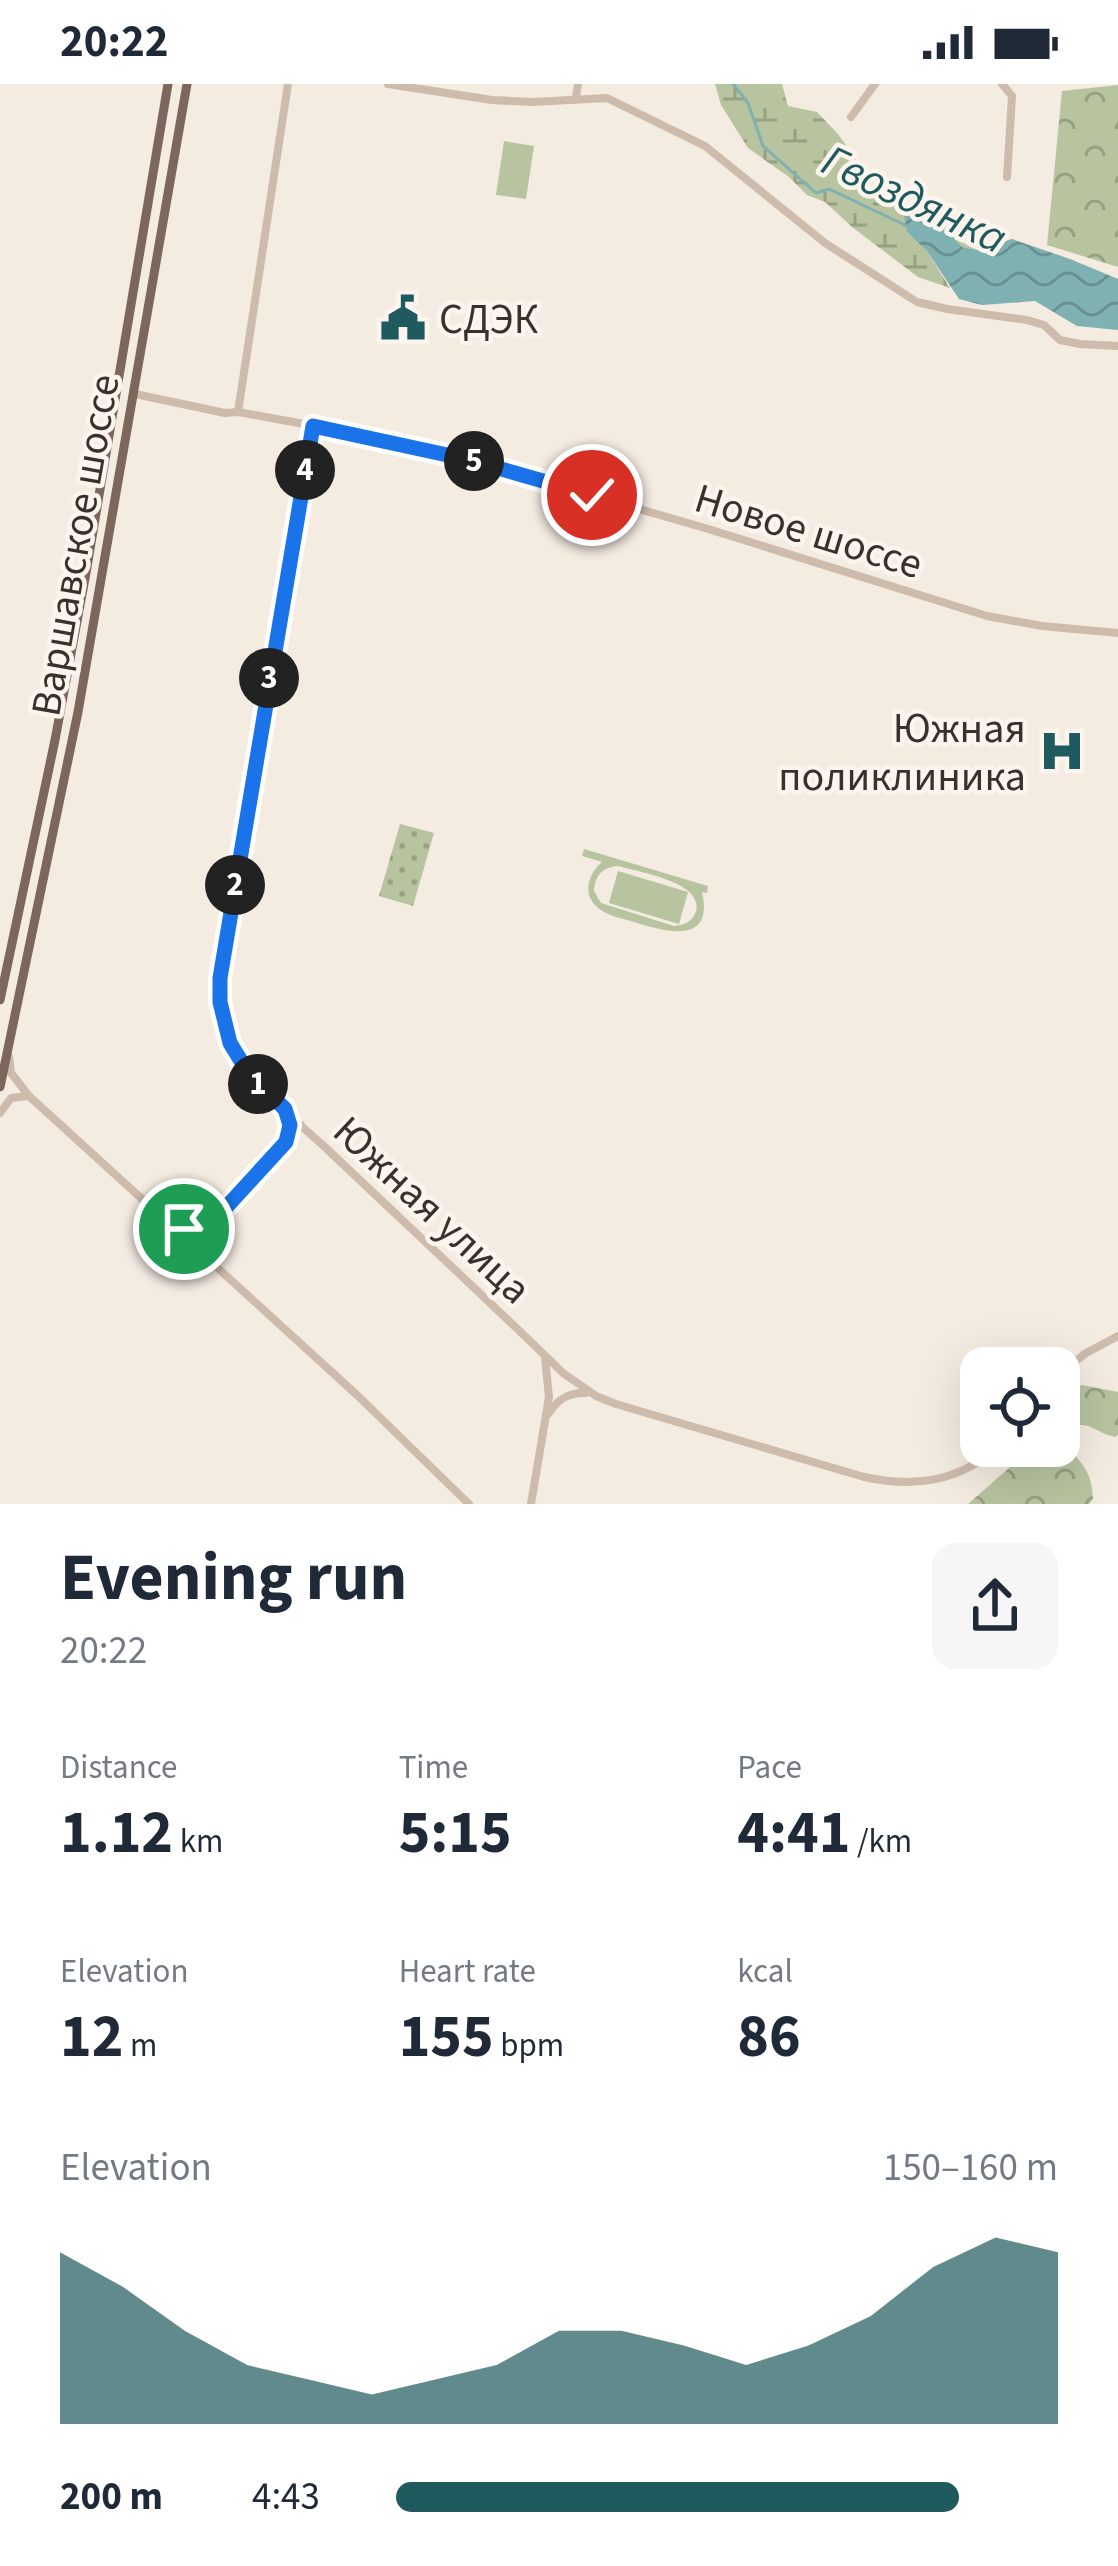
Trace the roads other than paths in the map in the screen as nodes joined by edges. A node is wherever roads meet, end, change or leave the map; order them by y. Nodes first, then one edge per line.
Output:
1 (168, 84) edge
2 (187, 84) edge
3 (287, 84) edge
4 (388, 84) edge
5 (578, 84) edge
6 (875, 84) edge
7 (1002, 84) edge
8 (576, 97) junction
9 (851, 117) dead end
10 (1007, 177) dead end
11 (1118, 346) edge
12 (135, 394) junction
13 (238, 412) junction
14 (313, 426) junction
15 (1118, 633) edge
16 (0, 1000) edge
17 (8, 1047) junction
18 (0, 1087) edge
19 (29, 1096) junction
20 (285, 1109) junction
21 (0, 1113) edge
22 (302, 1125) junction
23 (316, 1139) junction
24 (286, 1142) junction
25 (209, 1226) junction
26 (173, 1228) junction
27 (190, 1243) junction
28 (208, 1259) junction
29 (1118, 1336) edge
30 (544, 1354) junction
31 (1080, 1358) edge
32 (562, 1372) junction
33 (596, 1396) junction
34 (549, 1397) junction
35 (545, 1426) junction
36 (972, 1467) edge
37 (469, 1504) edge
38 (531, 1504) edge

1 - 16 main road, Варшавское шоссе
2 - 12 main road, Варшавское шоссе
3 - 13 street
4 - 8 street
5 - 8 street
6 - 9 street
7 - 10 street
8 - 11 street
12 - 13 street, Новое шоссе
12 - 17 main road, Варшавское шоссе
13 - 14 street, Новое шоссе
14 - 15 street, Новое шоссе
14 - 20 street, Южная улица
17 - 18 main road, Варшавское шоссе
17 - 19 street
19 - 21 street
19 - 26 street
20 - 22 street, Южная улица
20 - 24 street
22 - 23 street, Южная улица
22 - 24 street
23 - 24 street
23 - 30 street, Южная улица
24 - 25 street
25 - 26 street
25 - 27 street
25 - 28 street
26 - 27 street
27 - 28 street
28 - 37 street
29 - 31 street
30 - 32 street, Южная улица
30 - 34 street
32 - 33 street, Южная улица
32 - 34 street
33 - 35 street
33 - 36 street, Южная улица
34 - 35 street
35 - 38 street

